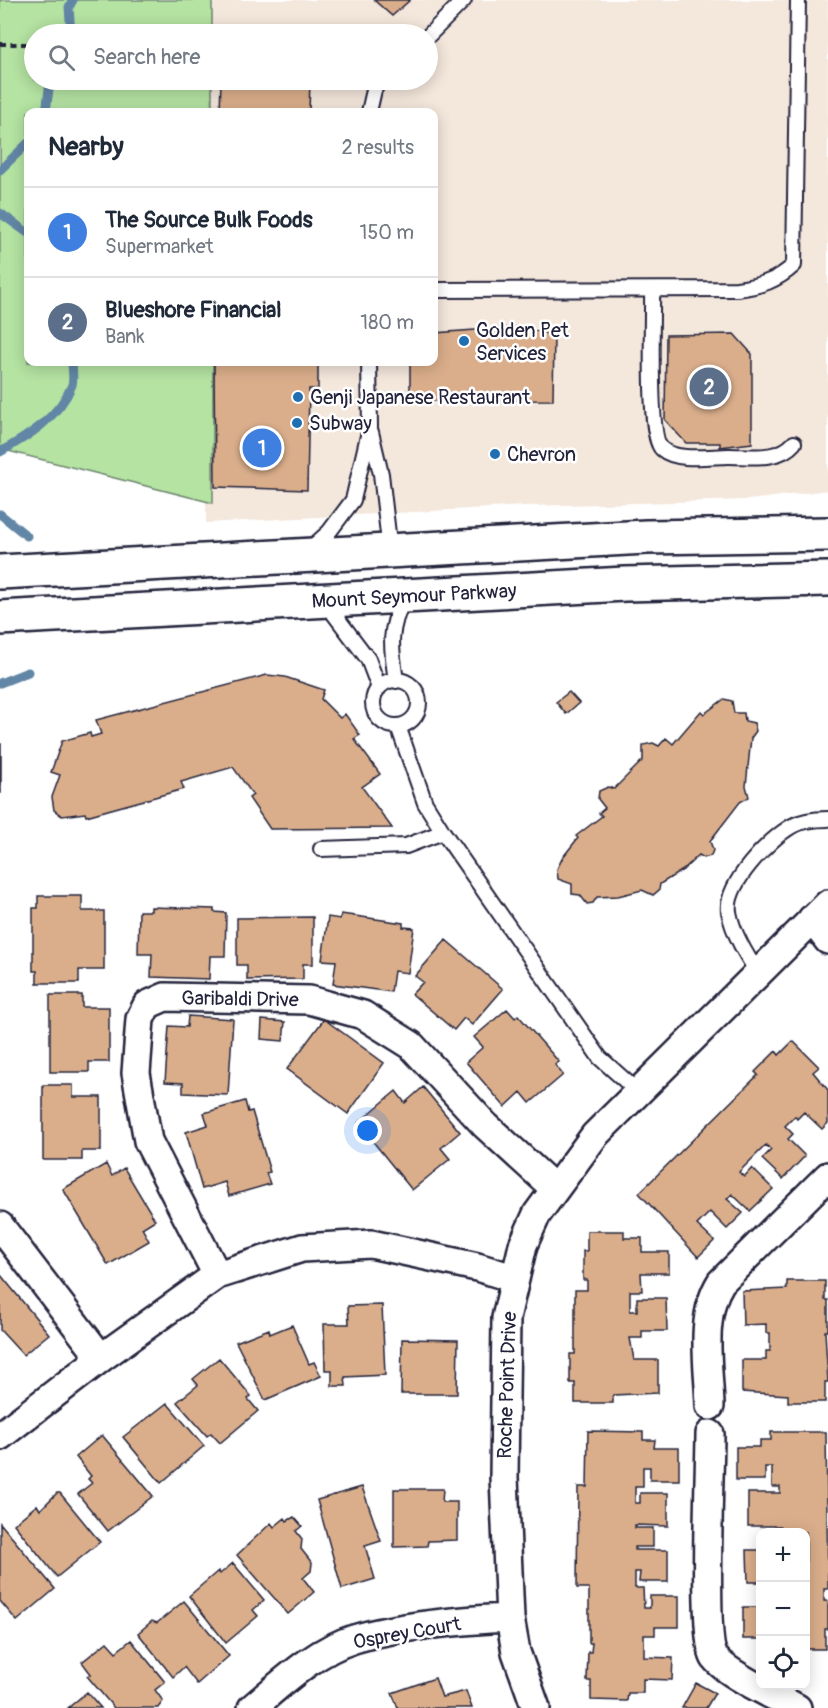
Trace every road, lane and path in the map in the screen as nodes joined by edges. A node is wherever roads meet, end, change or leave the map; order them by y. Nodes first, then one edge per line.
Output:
1 (464, 0) edge
2 (798, 0) edge
3 (438, 26) edge
4 (0, 44) edge
5 (24, 44) edge
6 (375, 90) edge
7 (370, 108) edge
8 (438, 290) edge
9 (652, 290) junction
10 (369, 366) edge
11 (370, 427) junction
12 (794, 443) dead end
13 (828, 534) edge
14 (390, 551) junction
15 (303, 555) junction
16 (0, 572) edge
17 (828, 579) edge
18 (405, 596) junction
19 (371, 598) junction
20 (323, 600) junction
21 (0, 618) edge
22 (396, 681) junction
23 (379, 688) junction
24 (398, 726) junction
25 (828, 819) edge
26 (443, 832) junction
27 (321, 849) dead end
28 (823, 921) edge
29 (759, 975) junction
30 (638, 1092) junction
31 (828, 1176) edge
32 (554, 1188) junction
33 (0, 1226) edge
34 (216, 1275) junction
35 (513, 1278) junction
36 (101, 1358) junction
37 (710, 1406) dead end
38 (710, 1434) dead end
39 (0, 1436) edge
40 (510, 1618) junction
41 (252, 1708) edge
42 (536, 1708) edge
43 (797, 1708) edge

1 - 3 lane
2 - 9 lane
4 - 5 path
6 - 7 lane
8 - 9 lane
9 - 12 lane
10 - 11 lane
11 - 14 lane
11 - 15 lane
13 - 14 main road
14 - 15 main road
14 - 19 main road
15 - 16 main road
17 - 18 main road, Mount Seymour Parkway
18 - 19 main road, Mount Seymour Parkway
18 - 22 lane
19 - 20 main road, Mount Seymour Parkway
20 - 21 main road, Mount Seymour Parkway
20 - 23 lane
22 - 23 lane
22 - 24 lane
23 - 24 lane
24 - 26 lane
25 - 29 lane
26 - 27 lane
26 - 30 lane
28 - 29 street, Roche Point Drive
29 - 30 street, Roche Point Drive
30 - 32 street, Roche Point Drive
31 - 37 street
32 - 34 street, Garibaldi Drive
32 - 35 street, Roche Point Drive
33 - 36 street
34 - 35 street
34 - 36 street
35 - 40 street, Roche Point Drive
36 - 39 street
38 - 43 street
40 - 41 street, Osprey Court
40 - 42 street, Roche Point Drive

